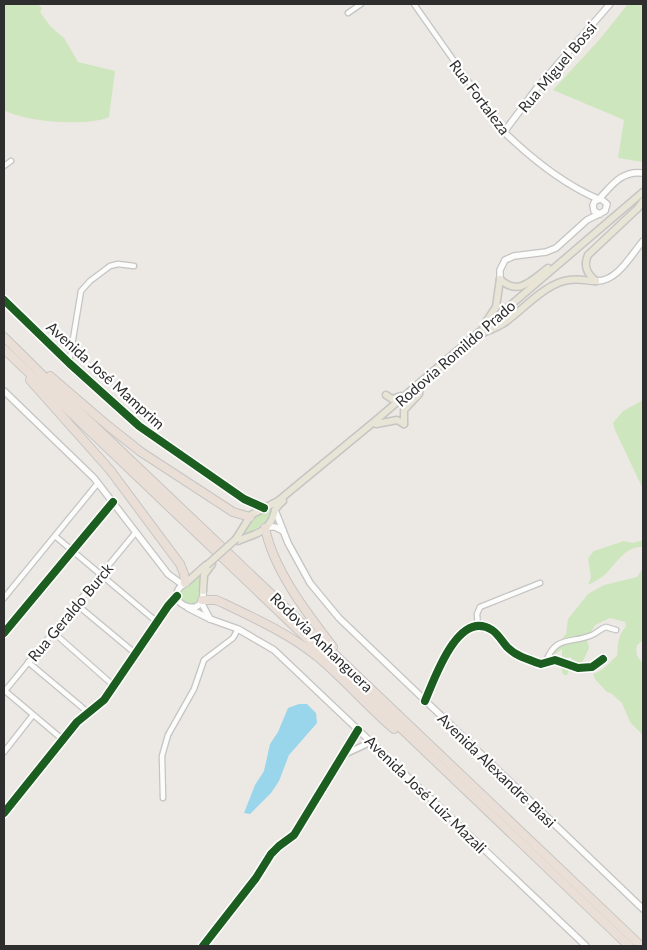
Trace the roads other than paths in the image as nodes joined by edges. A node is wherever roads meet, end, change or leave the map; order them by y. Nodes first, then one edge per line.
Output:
1 (361, 4) edge
2 (414, 4) edge
3 (610, 4) edge
4 (354, 6) edge
5 (348, 13) dead end
6 (504, 132) junction
7 (11, 161) dead end
8 (4, 166) edge
9 (643, 174) edge
10 (613, 184) junction
11 (643, 192) edge
12 (585, 194) junction
13 (598, 199) junction
14 (643, 199) edge
15 (606, 202) junction
16 (593, 206) junction
17 (600, 214) junction
18 (587, 220) junction
19 (643, 241) edge
20 (574, 251) junction
21 (134, 266) dead end
22 (500, 279) junction
23 (596, 281) junction
24 (4, 300) edge
25 (483, 333) junction
26 (5, 338) edge
27 (466, 344) junction
28 (4, 350) edge
29 (69, 363) junction
30 (419, 385) junction
31 (4, 391) edge
32 (376, 422) junction
33 (98, 483) junction
34 (244, 499) junction
35 (113, 502) junction
36 (264, 508) junction
37 (274, 509) junction
38 (251, 516) junction
39 (266, 527) junction
40 (136, 532) junction
41 (284, 532) junction
42 (55, 536) junction
43 (237, 540) junction
44 (72, 550) junction
45 (210, 564) junction
46 (101, 574) junction
47 (168, 574) junction
48 (185, 583) junction
49 (540, 583) dead end
50 (203, 591) joint
51 (177, 595) junction
52 (4, 598) edge
53 (202, 601) junction
54 (76, 604) junction
55 (188, 608) junction
56 (210, 619) junction
57 (157, 622) junction
58 (478, 626) junction
59 (238, 629) junction
60 (616, 630) dead end
61 (53, 632) junction
62 (4, 633) edge
63 (136, 654) junction
64 (603, 659) dead end
65 (28, 662) junction
66 (546, 662) junction
67 (348, 667) junction
68 (114, 686) junction
69 (4, 691) edge
70 (425, 701) junction
71 (86, 714) junction
72 (33, 715) junction
73 (358, 730) junction
74 (62, 739) junction
75 (371, 742) junction
76 (4, 752) edge
77 (427, 754) junction
78 (342, 755) junction
79 (163, 798) dead end
80 (4, 813) edge
81 (643, 909) edge
82 (203, 946) edge
83 (586, 946) edge
84 (629, 946) edge
85 (641, 946) edge

1 - 4 street
2 - 6 street, Rua Fortaleza
3 - 6 main road, Rua Miguel Bossi
4 - 5 street
6 - 12 main road, Rua Fortaleza
7 - 8 street
9 - 10 main road
10 - 13 main road
10 - 15 main road
11 - 20 main road, Rodovia Romildo Prado
12 - 13 main road, Rua Fortaleza
12 - 16 main road, Rua Fortaleza
13 - 15 main road
13 - 16 main road
14 - 23 main road
14 - 25 main road, Rodovia Romildo Prado
15 - 17 main road
16 - 17 main road
16 - 18 main road
17 - 18 main road
18 - 22 main road
19 - 23 main road
20 - 22 main road
20 - 27 main road, Rodovia Romildo Prado
21 - 29 street
22 - 27 main road
23 - 25 main road
24 - 29 street, Avenida José Mamprim
25 - 30 main road, Rodovia Romildo Prado
26 - 38 highway
26 - 67 highway, Rodovia Anhanguera
27 - 30 main road, Rodovia Romildo Prado
28 - 48 highway
28 - 77 highway, Rodovia Anhanguera
29 - 34 street, Avenida José Mamprim
30 - 32 main road, Rodovia Romildo Prado
30 - 32 main road
30 - 32 main road
31 - 33 main road
32 - 36 main road, Rodovia Romildo Prado
32 - 37 main road, Rodovia Romildo Prado
33 - 35 main road
33 - 42 street
34 - 36 street, Avenida José Mamprim
34 - 38 street
35 - 40 main road
35 - 44 street
36 - 38 main road, Rodovia Romildo Prado
37 - 39 main road
37 - 41 main road, Avenida Alexandre Biasi
38 - 43 main road
39 - 41 main road
39 - 43 main road
39 - 67 highway
40 - 46 street, Rua Geraldo Burck
40 - 47 main road
41 - 70 main road, Avenida Alexandre Biasi
42 - 44 street
42 - 52 street
43 - 45 main road, bridge
44 - 46 street
44 - 62 street
45 - 48 main road
45 - 50 main road
46 - 54 street, Rua Geraldo Burck
46 - 57 street
47 - 48 main road
47 - 51 main road
48 - 51 main road
49 - 58 street
50 - 53 main road
51 - 55 main road
51 - 57 street
53 - 55 main road
53 - 56 main road
53 - 77 highway
54 - 61 street, Rua Geraldo Burck
54 - 63 street
55 - 56 main road, Avenida José Luiz Mazali
56 - 59 main road, Avenida José Luiz Mazali
57 - 63 street
58 - 66 street
58 - 70 street
59 - 73 main road, Avenida José Luiz Mazali
59 - 79 street
60 - 66 street
61 - 65 street, Rua Geraldo Burck
61 - 68 street
63 - 68 street
64 - 66 street
65 - 69 street, Rua Geraldo Burck
65 - 71 street
67 - 85 highway, Rodovia Anhanguera
68 - 71 street
69 - 72 street
70 - 81 main road, Avenida Alexandre Biasi
71 - 74 street
72 - 74 street
72 - 76 street
73 - 75 main road, Avenida José Luiz Mazali
73 - 78 street
74 - 80 street
75 - 78 street
75 - 83 main road, Avenida José Luiz Mazali
77 - 84 highway, Rodovia Anhanguera
78 - 82 street

